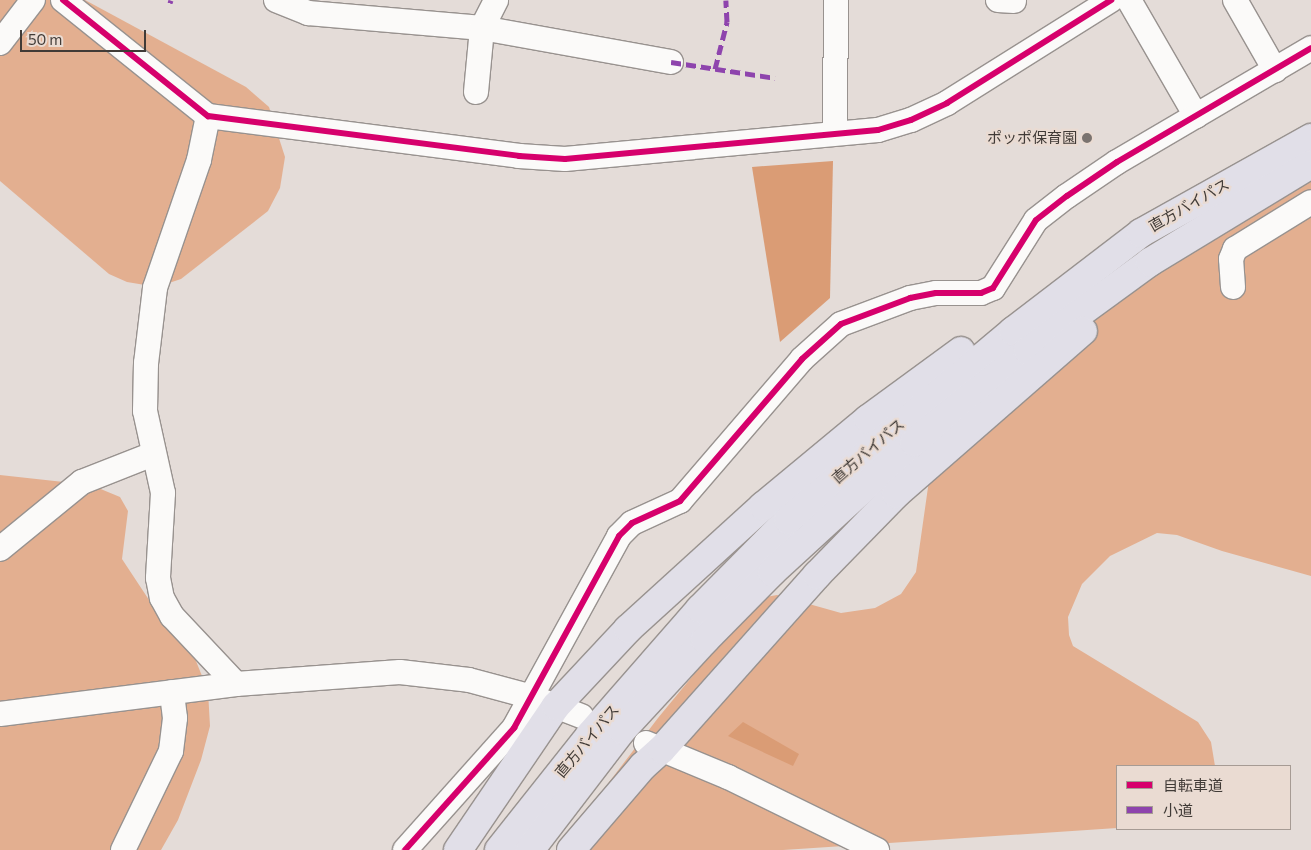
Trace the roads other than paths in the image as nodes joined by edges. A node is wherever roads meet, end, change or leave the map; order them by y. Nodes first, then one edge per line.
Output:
1 (33, 0) edge
2 (63, 0) edge
3 (276, 0) edge
4 (496, 0) edge
5 (836, 0) edge
6 (1111, 0) edge
7 (1129, 0) edge
8 (1235, 0) edge
9 (482, 28) junction
10 (0, 43) edge
11 (1311, 48) edge
12 (671, 62) dead end
13 (1275, 70) junction
14 (476, 92) dead end
15 (208, 116) junction
16 (1196, 116) junction
17 (835, 133) junction
18 (1311, 138) edge
19 (1311, 164) edge
20 (1311, 202) edge
21 (1141, 233) junction
22 (1150, 262) junction
23 (1233, 288) dead end
24 (152, 454) junction
25 (0, 549) edge
26 (236, 684) junction
27 (172, 692) junction
28 (544, 701) junction
29 (0, 714) edge
30 (580, 716) dead end
31 (654, 746) junction
32 (123, 850) edge
33 (405, 850) edge
34 (458, 850) edge
35 (499, 850) edge
36 (530, 850) edge
37 (571, 850) edge
38 (877, 850) edge

1 - 10 street
2 - 15 street
3 - 9 street
4 - 9 street
5 - 17 street
6 - 17 street
7 - 16 street
8 - 13 street
9 - 12 street
9 - 14 street
11 - 13 street
13 - 16 street
15 - 17 street
15 - 24 street
16 - 28 street
18 - 21 highway, 直方バイパス
19 - 22 highway, 直方バイパス
20 - 23 street
21 - 28 highway
21 - 35 highway, 直方バイパス
22 - 31 highway
22 - 36 highway, 直方バイパス
24 - 25 street
24 - 26 street
26 - 27 street
26 - 28 street
27 - 29 street
27 - 32 street
28 - 30 street
28 - 33 street
28 - 34 highway
31 - 37 highway
31 - 38 street

